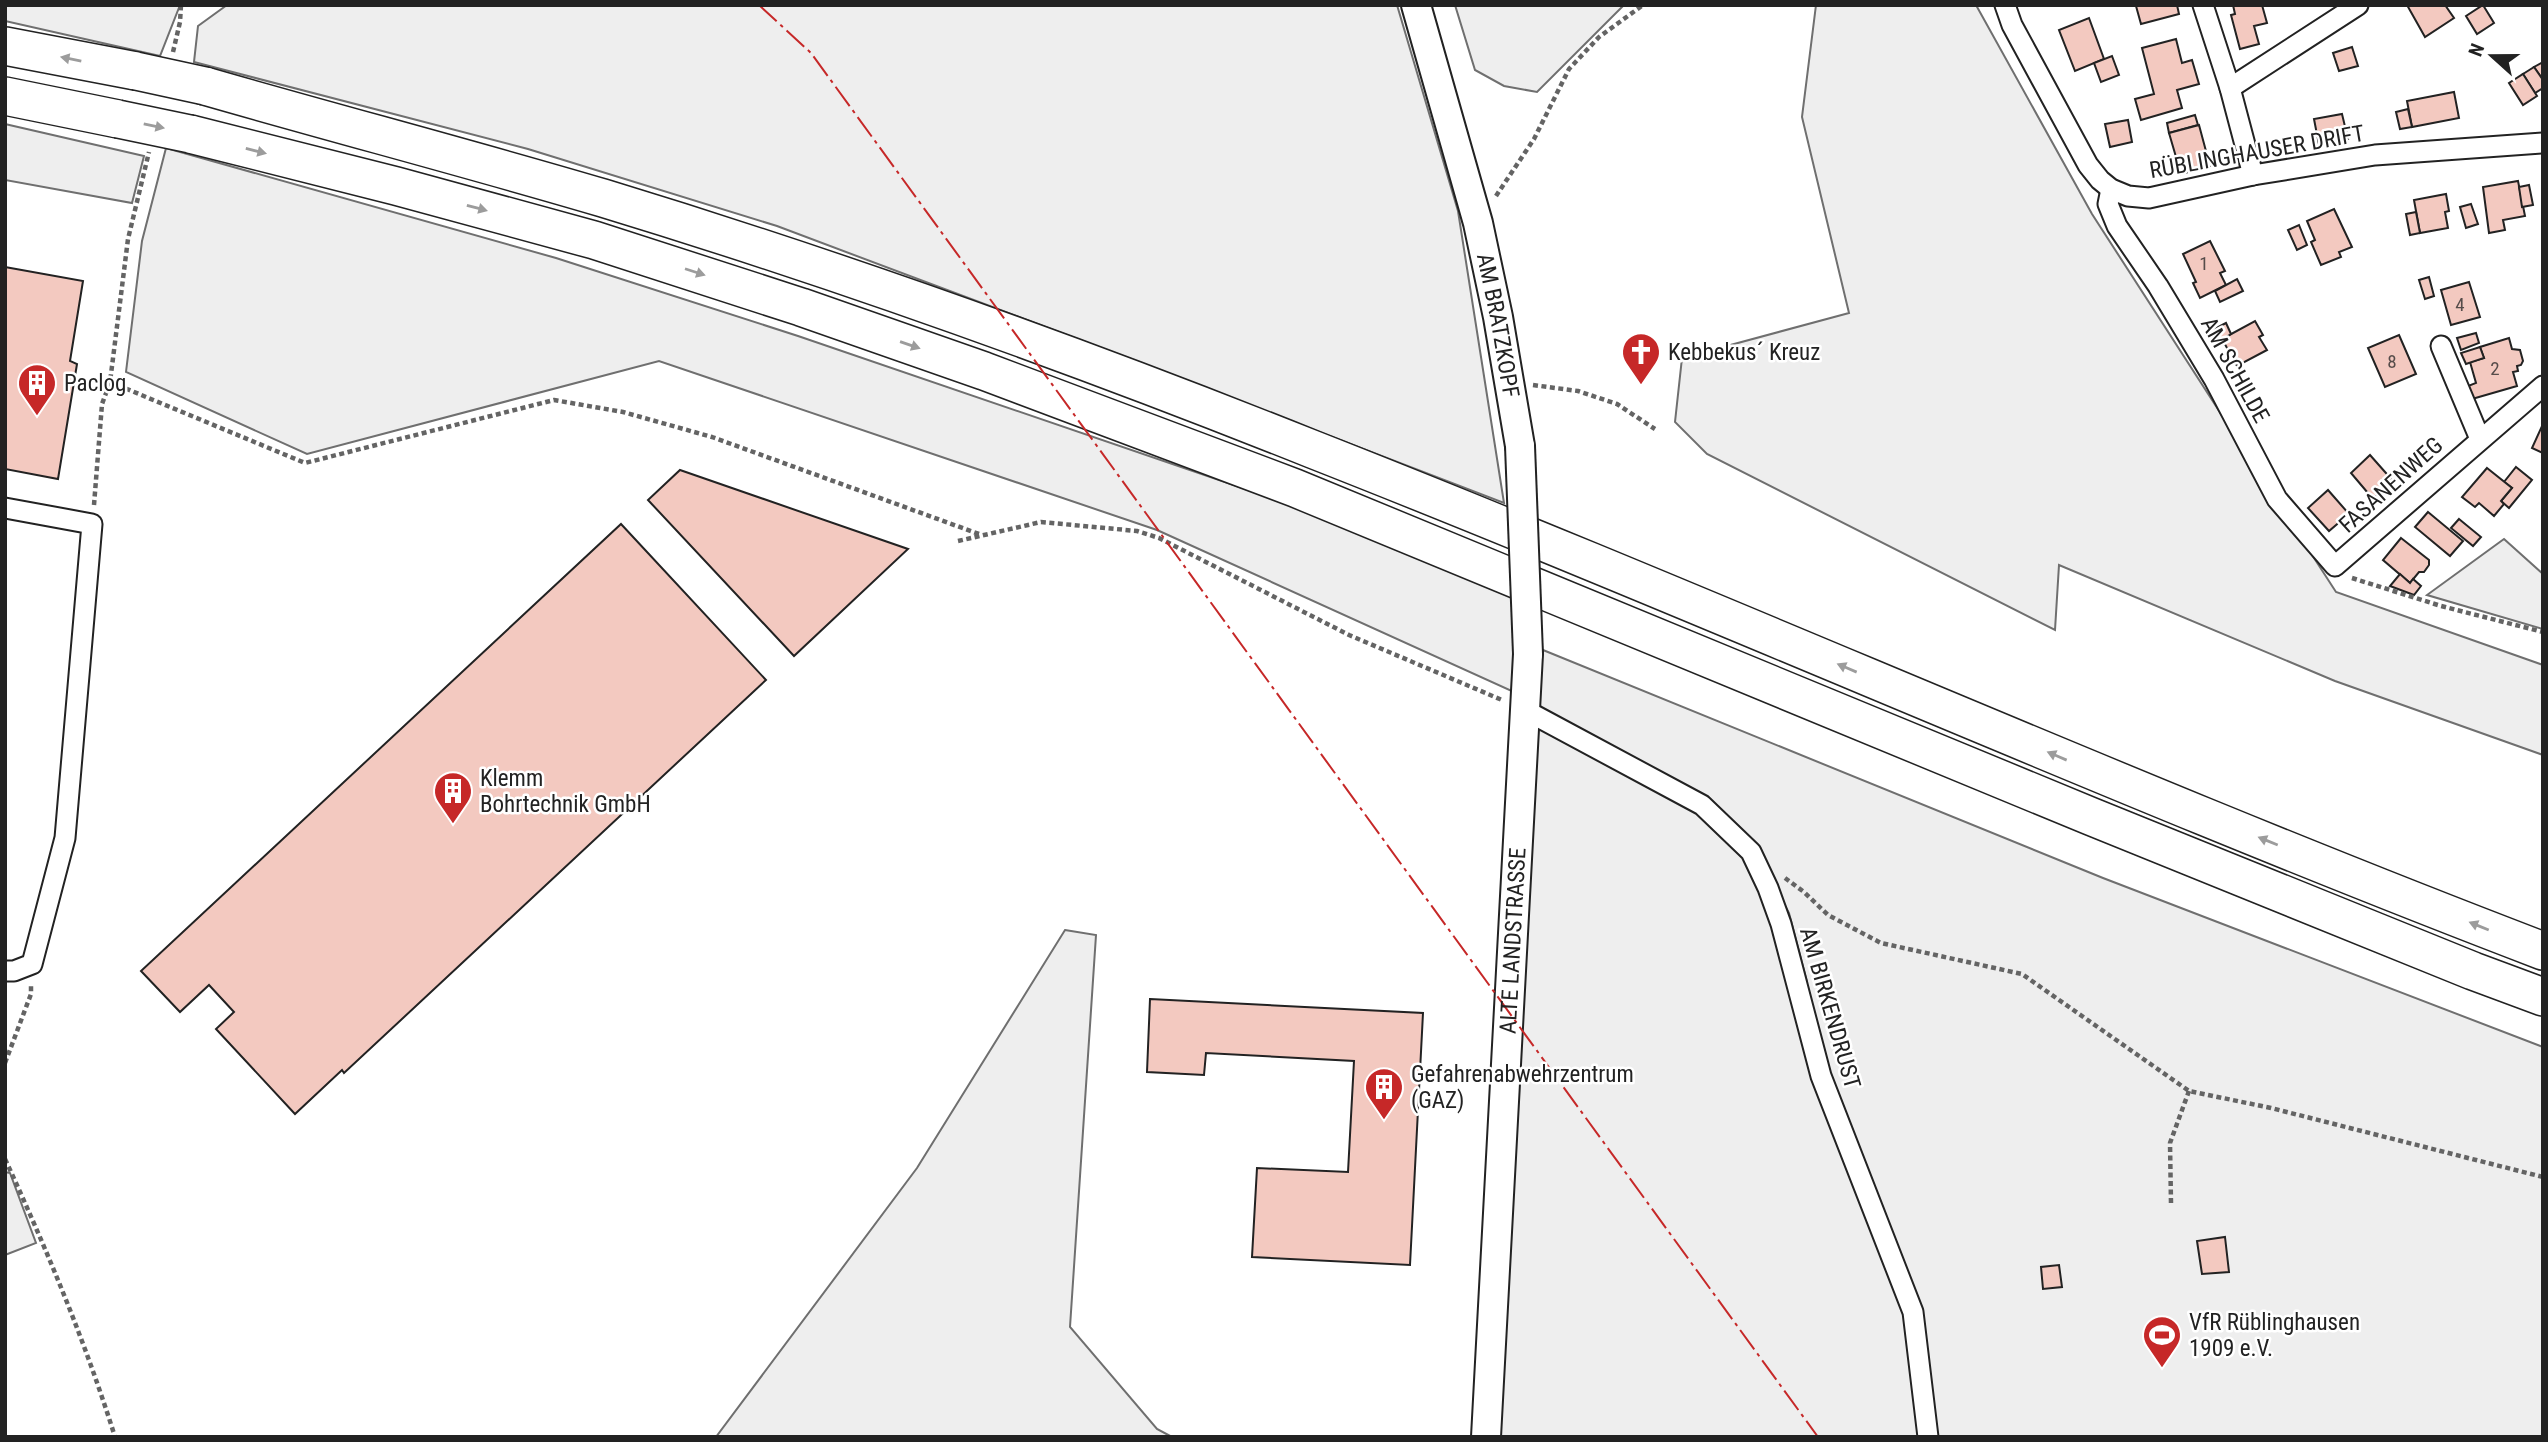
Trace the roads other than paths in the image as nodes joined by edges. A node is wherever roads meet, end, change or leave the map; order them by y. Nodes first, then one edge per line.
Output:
1 (1416, 5) edge
2 (2005, 5) edge
3 (2203, 5) edge
4 (2358, 5) edge
5 (5, 46) edge
6 (2230, 88) junction
7 (5, 96) edge
8 (2543, 143) edge
9 (2253, 175) junction
10 (2111, 189) junction
11 (2441, 346) dead end
12 (2543, 386) edge
13 (2480, 439) junction
14 (5, 508) edge
15 (2334, 566) joint
16 (1528, 654) joint
17 (1525, 710) junction
18 (2543, 951) edge
19 (5, 971) edge
20 (2543, 997) edge
21 (1486, 1437) edge
22 (1928, 1437) edge

1 - 16 street, AM BRATZKOPF, bridge
2 - 10 street
3 - 6 street
4 - 6 street
18 -> 5 highway, bridge
6 - 9 street
7 -> 20 highway, bridge
8 - 9 street, RÜBLINGHAUSER DRIFT
9 - 10 street, RÜBLINGHAUSER DRIFT
10 - 15 street, AM SCHILDE
11 - 13 street, FASANENWEG
12 - 13 street, FASANENWEG
13 - 15 street, FASANENWEG
14 - 19 street
16 - 17 street, ALTE LANDSTRASSE
17 - 21 street, ALTE LANDSTRASSE
17 - 22 street, AM BIRKENDRUST

